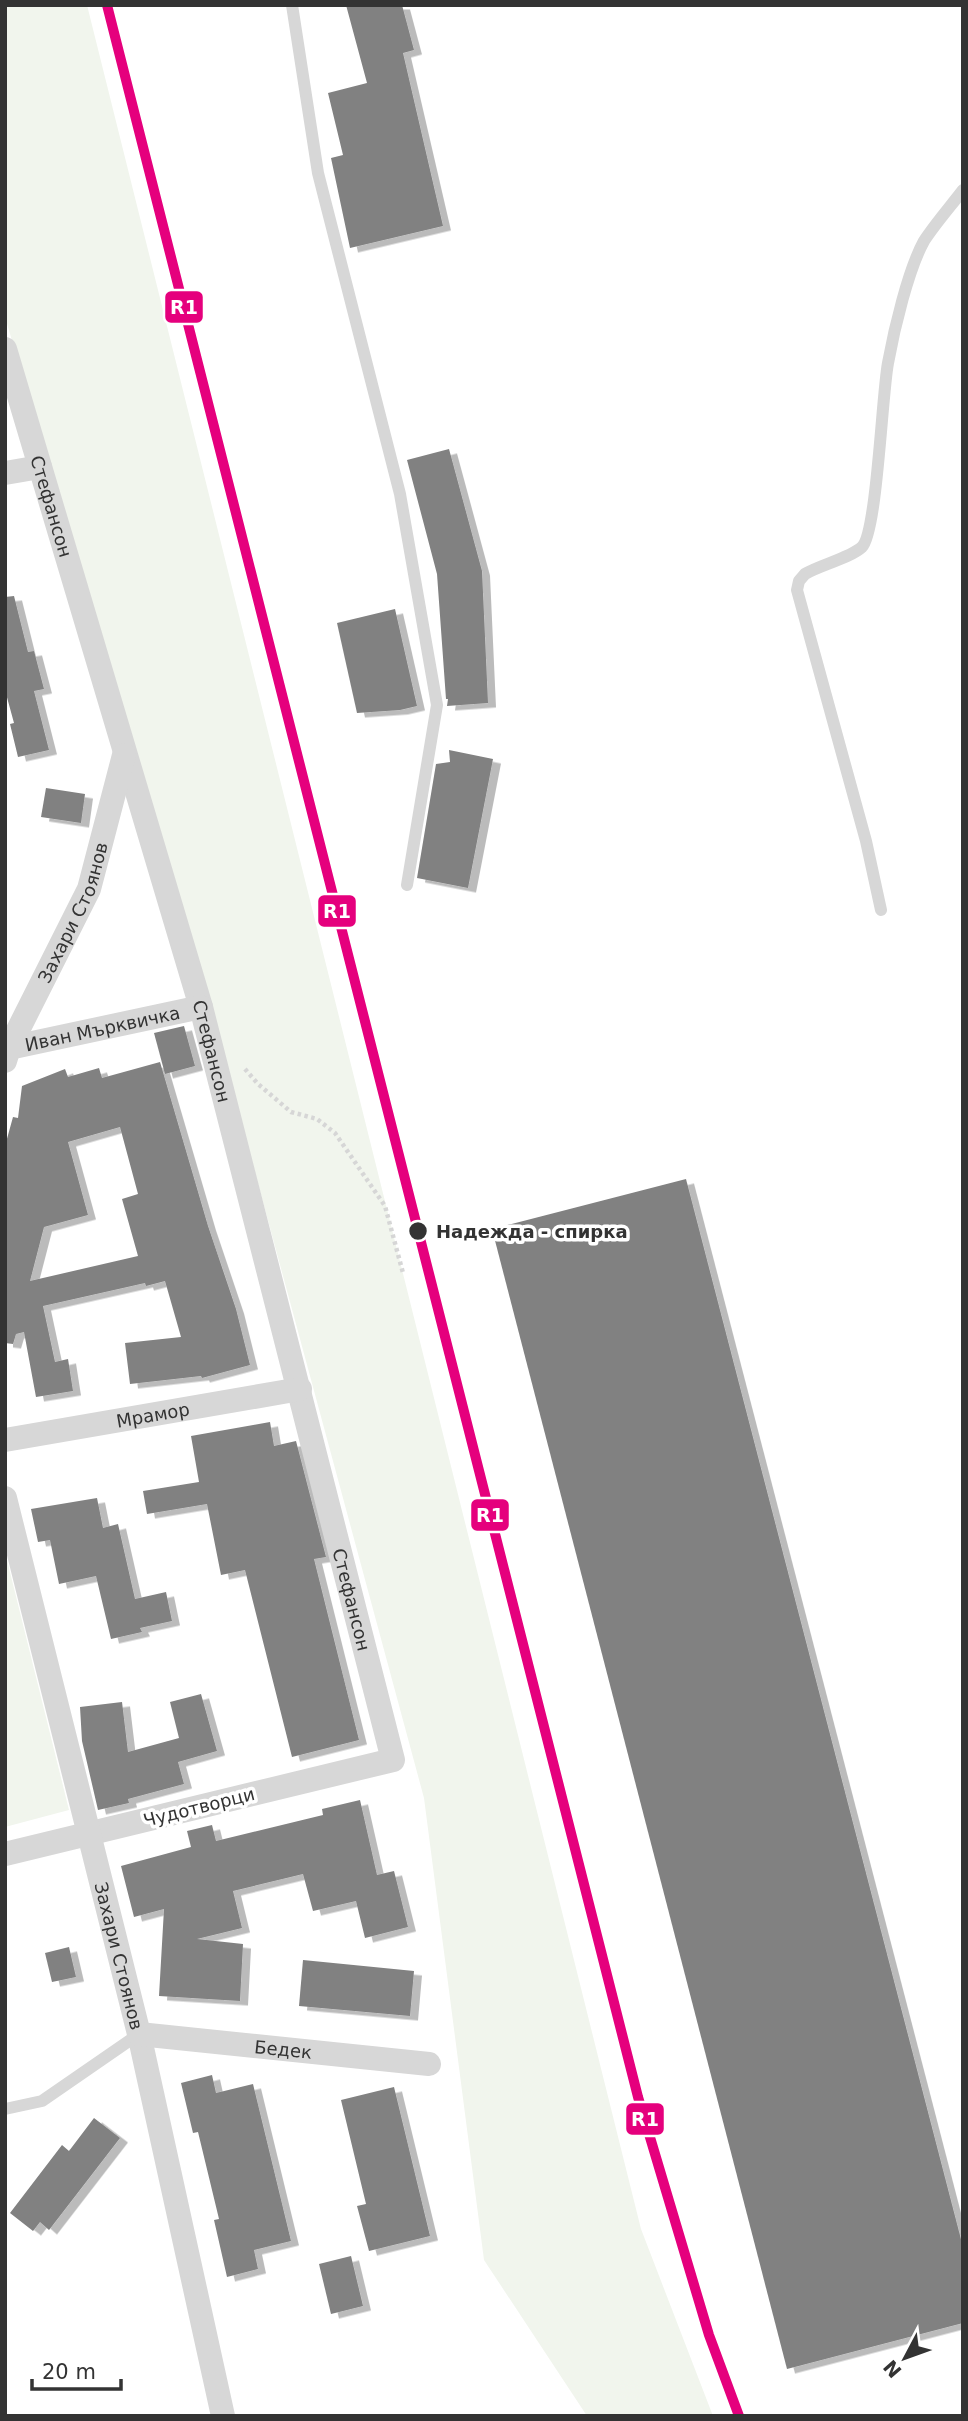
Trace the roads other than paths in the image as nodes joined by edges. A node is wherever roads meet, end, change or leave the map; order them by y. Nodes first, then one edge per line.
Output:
1 (292, 5) edge
2 (963, 190) edge
3 (5, 349) edge
4 (40, 467) junction
5 (5, 473) edge
6 (124, 755) junction
7 (407, 885) dead end
8 (881, 909) dead end
9 (201, 1007) junction
10 (7, 1052) edge
11 (300, 1388) junction
12 (5, 1440) edge
13 (5, 1499) edge
14 (393, 1760) joint
15 (89, 1835) junction
16 (5, 1854) edge
17 (139, 2034) junction
18 (429, 2064) dead end
19 (5, 2109) edge
20 (223, 2416) edge

1 - 7 lane
2 - 8 lane
3 - 4 street, Стефансон
4 - 5 street
4 - 6 street, Стефансон
6 - 9 street, Стефансон
6 - 10 street, Захари Стоянов
9 - 10 street, Иван Мърквичка
9 - 11 street, Стефансон
11 - 12 street, Мрамор
11 - 14 street, Стефансон
13 - 15 street, Захари Стоянов
14 - 15 street, Чудотворци
15 - 16 street, Чудотворци
15 - 17 street, Захари Стоянов
17 - 18 street, Бедек
17 - 19 lane
17 - 20 street, Захари Стоянов

